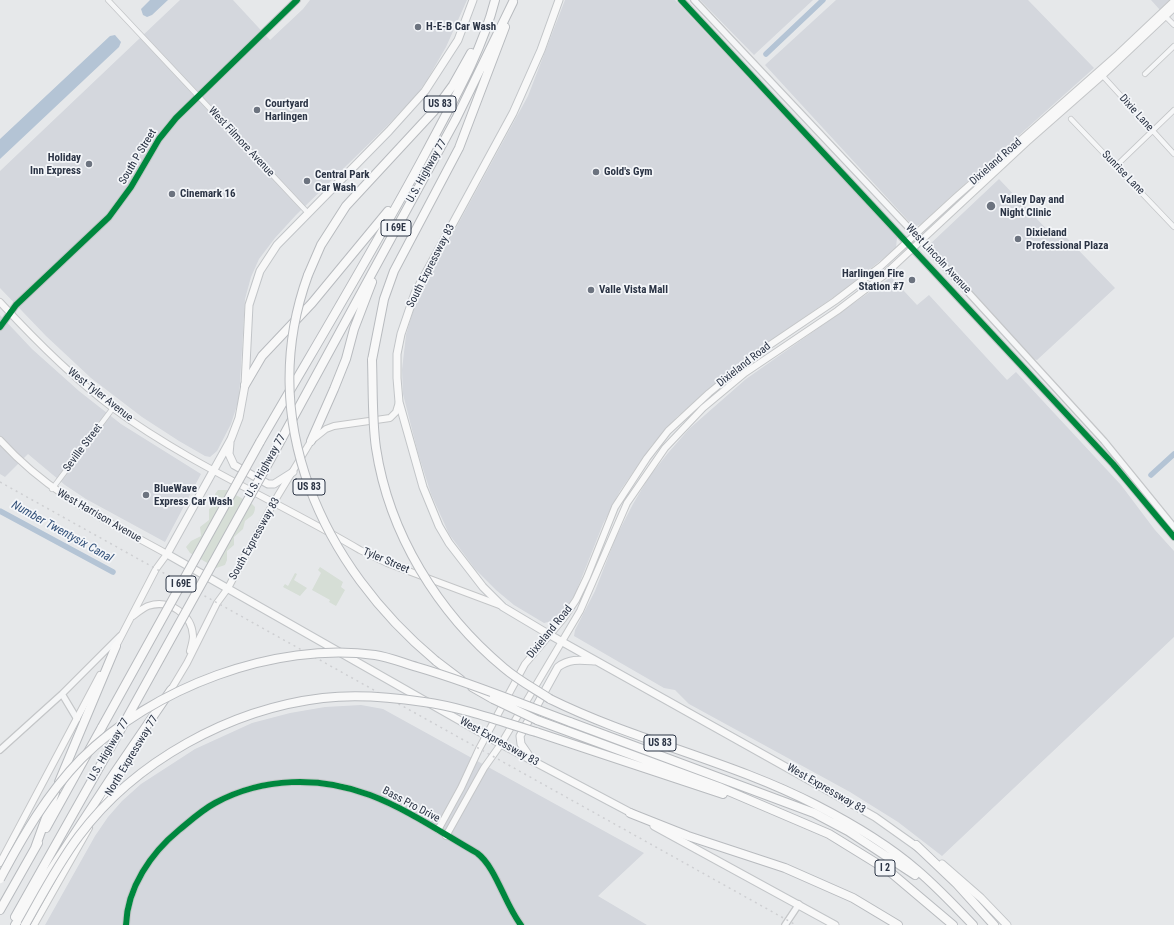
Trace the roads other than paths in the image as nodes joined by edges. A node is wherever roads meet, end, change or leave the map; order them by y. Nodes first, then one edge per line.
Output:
1 (108, 0) edge
2 (297, 0) edge
3 (473, 0) edge
4 (494, 0) edge
5 (558, 0) edge
6 (681, 0) edge
7 (694, 0) edge
8 (513, 1) edge
9 (1174, 1) edge
10 (1174, 8) edge
11 (1164, 14) junction
12 (490, 20) junction
13 (1174, 25) edge
14 (1174, 46) edge
15 (1100, 74) junction
16 (1145, 74) dead end
17 (198, 96) junction
18 (1174, 110) edge
19 (1071, 119) dead end
20 (1152, 130) junction
21 (1174, 154) edge
22 (1116, 166) junction
23 (406, 189) junction
24 (308, 213) junction
25 (1174, 227) edge
26 (916, 236) junction
27 (908, 242) junction
28 (922, 242) junction
29 (386, 248) junction
30 (914, 249) junction
31 (0, 302) edge
32 (10, 313) junction
33 (0, 327) edge
34 (245, 385) junction
35 (399, 402) junction
36 (113, 408) junction
37 (231, 439) junction
38 (0, 440) edge
39 (311, 442) junction
40 (214, 470) junction
41 (292, 472) junction
42 (52, 489) junction
43 (274, 502) junction
44 (1174, 527) edge
45 (1174, 537) edge
46 (167, 554) junction
47 (228, 588) junction
48 (503, 607) junction
49 (131, 617) junction
50 (122, 634) junction
51 (550, 635) junction
52 (562, 641) junction
53 (116, 646) junction
54 (600, 662) junction
55 (187, 663) junction
56 (171, 690) junction
57 (62, 694) junction
58 (76, 719) junction
59 (487, 736) junction
60 (501, 744) junction
61 (0, 750) edge
62 (532, 760) junction
63 (630, 812) junction
64 (809, 825) junction
65 (438, 830) junction
66 (446, 836) junction
67 (916, 845) junction
68 (35, 848) junction
69 (0, 863) edge
70 (0, 879) edge
71 (952, 903) junction
72 (799, 904) junction
73 (0, 910) edge
74 (11, 925) edge
75 (15, 925) edge
76 (25, 925) edge
77 (34, 925) edge
78 (126, 925) edge
79 (521, 925) edge
80 (785, 925) edge
81 (835, 925) edge
82 (898, 925) edge
83 (953, 925) edge
84 (973, 925) edge
85 (994, 925) edge
86 (1007, 925) edge

1 - 17 street, West Filmore Avenue
2 - 17 street, South P Street
3 - 24 main road
4 - 12 highway, I 69E
5 - 35 main road, South Expressway 83
6 - 27 street, West Lincoln Avenue
7 - 26 street, West Lincoln Avenue
8 - 29 highway, U.S. Highway 77 / I 69E
8 - 71 highway, US 83, bridge
9 - 11 main road, Dixieland Road
10 - 11 main road, Dixieland Road
11 - 13 street
11 - 15 main road, Dixieland Road
12 - 23 highway, U.S. Highway 77 / I 69E
12 - 64 highway, US 83, bridge
14 - 16 street
15 - 20 street, Dixie Lane
15 - 26 main road, Dixieland Road
15 - 28 main road, Dixieland Road
17 - 24 street, West Filmore Avenue
17 - 32 street, South P Street
18 - 20 street
19 - 22 street, Sunrise Lane
20 - 21 street, Dixie Lane
20 - 22 street
22 - 25 street, Sunrise Lane
23 - 34 highway
23 - 68 highway, U.S. Highway 77 / I 69E, bridge
24 - 34 main road
26 - 27 main road, Dixieland Road
26 - 28 street, West Lincoln Avenue
27 - 30 street, West Lincoln Avenue
27 - 51 main road, Dixieland Road
28 - 30 main road, Dixieland Road
28 - 44 street, West Lincoln Avenue
29 - 39 highway
29 - 74 highway, U.S. Highway 77 / I 69E, bridge
30 - 45 street, West Lincoln Avenue
30 - 52 main road, Dixieland Road
31 - 32 main road, West Tyler Avenue
32 - 33 street, South P Street
32 - 36 main road, West Tyler Avenue
34 - 37 main road
35 - 39 main road, South Expressway 83
35 - 48 main road, West Expressway 83
36 - 40 main road, West Tyler Avenue
36 - 42 street, Seville Street
37 - 40 main road
37 - 41 main road
38 - 42 main road, West Harrison Avenue
39 - 41 main road, South Expressway 83
40 - 43 main road, West Tyler Avenue
40 - 46 main road
41 - 43 main road, South Expressway 83
42 - 46 main road, West Harrison Avenue
43 - 47 main road, South Expressway 83
43 - 48 main road, Tyler Street
46 - 47 main road, West Expressway 83
46 - 49 main road
47 - 55 main road, North Expressway 77
47 - 59 main road, West Expressway 83
48 - 51 main road, West Expressway 83
49 - 50 main road
49 - 55 main road
50 - 53 main road
50 - 57 street
51 - 52 main road, West Expressway 83
51 - 59 main road, Dixieland Road
52 - 54 main road, West Expressway 83
52 - 60 main road, Dixieland Road
53 - 58 main road
53 - 68 highway
54 - 62 main road
54 - 67 main road, West Expressway 83
55 - 56 main road, North Expressway 77
56 - 75 highway
56 - 77 main road, North Expressway 77
57 - 58 street
57 - 61 street
58 - 69 main road
59 - 60 main road, West Expressway 83
59 - 65 main road, Dixieland Road
60 - 62 main road, West Expressway 83
60 - 66 main road, Dixieland Road
62 - 63 main road, West Expressway 83
63 - 72 main road, West Expressway 83
63 - 82 highway
64 - 76 highway, bridge
64 - 83 highway, I 2
65 - 66 street, Bass Pro Drive
65 - 78 street, Bass Pro Drive
66 - 79 street, Bass Pro Drive
67 - 85 highway
67 - 86 main road, West Expressway 83
68 - 73 highway, U.S. Highway 77 / I 69E
70 - 71 highway, bridge
71 - 84 highway
72 - 80 street
72 - 81 main road, West Expressway 83

